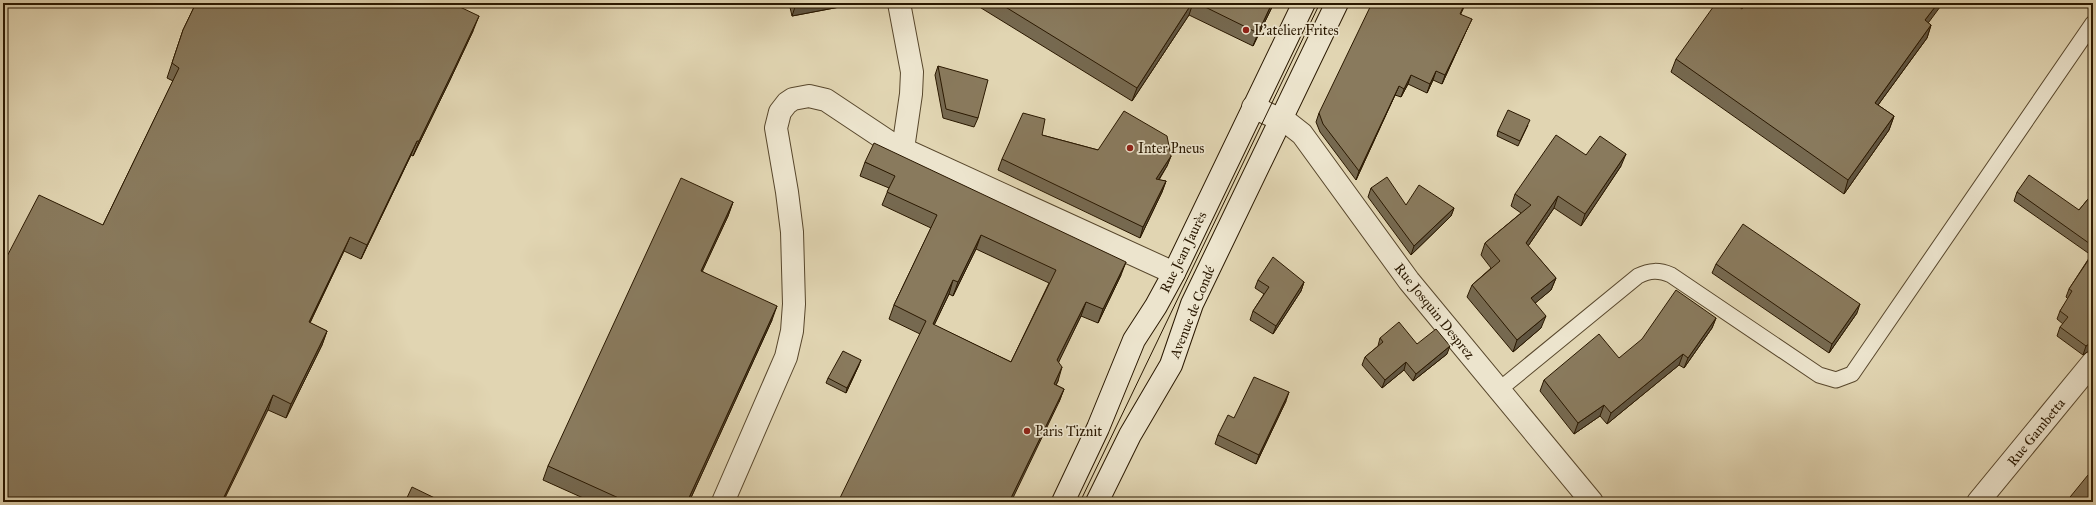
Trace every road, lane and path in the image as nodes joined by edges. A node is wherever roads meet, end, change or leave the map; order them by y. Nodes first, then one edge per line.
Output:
1 (899, 3) edge
2 (1304, 3) edge
3 (1337, 3) edge
4 (2093, 24) edge
5 (1253, 107) junction
6 (1280, 119) junction
7 (903, 149) junction
8 (1174, 272) junction
9 (2093, 362) edge
10 (1500, 389) junction
11 (723, 502) edge
12 (1063, 502) edge
13 (1098, 502) edge
14 (1592, 502) edge
15 (1978, 502) edge

1 - 7 street
2 - 5 street, Rue Jean Jaurès
3 - 6 street, Avenue de Condé
4 - 10 lane
5 - 6 street
5 - 8 street, Rue Jean Jaurès
6 - 10 street, Rue Josquin Desprez
6 - 13 street, Avenue de Condé
7 - 8 street
7 - 11 street
8 - 12 street, Rue Jean Jaurès
9 - 15 street, Rue Gambetta
10 - 14 street, Rue Josquin Desprez

